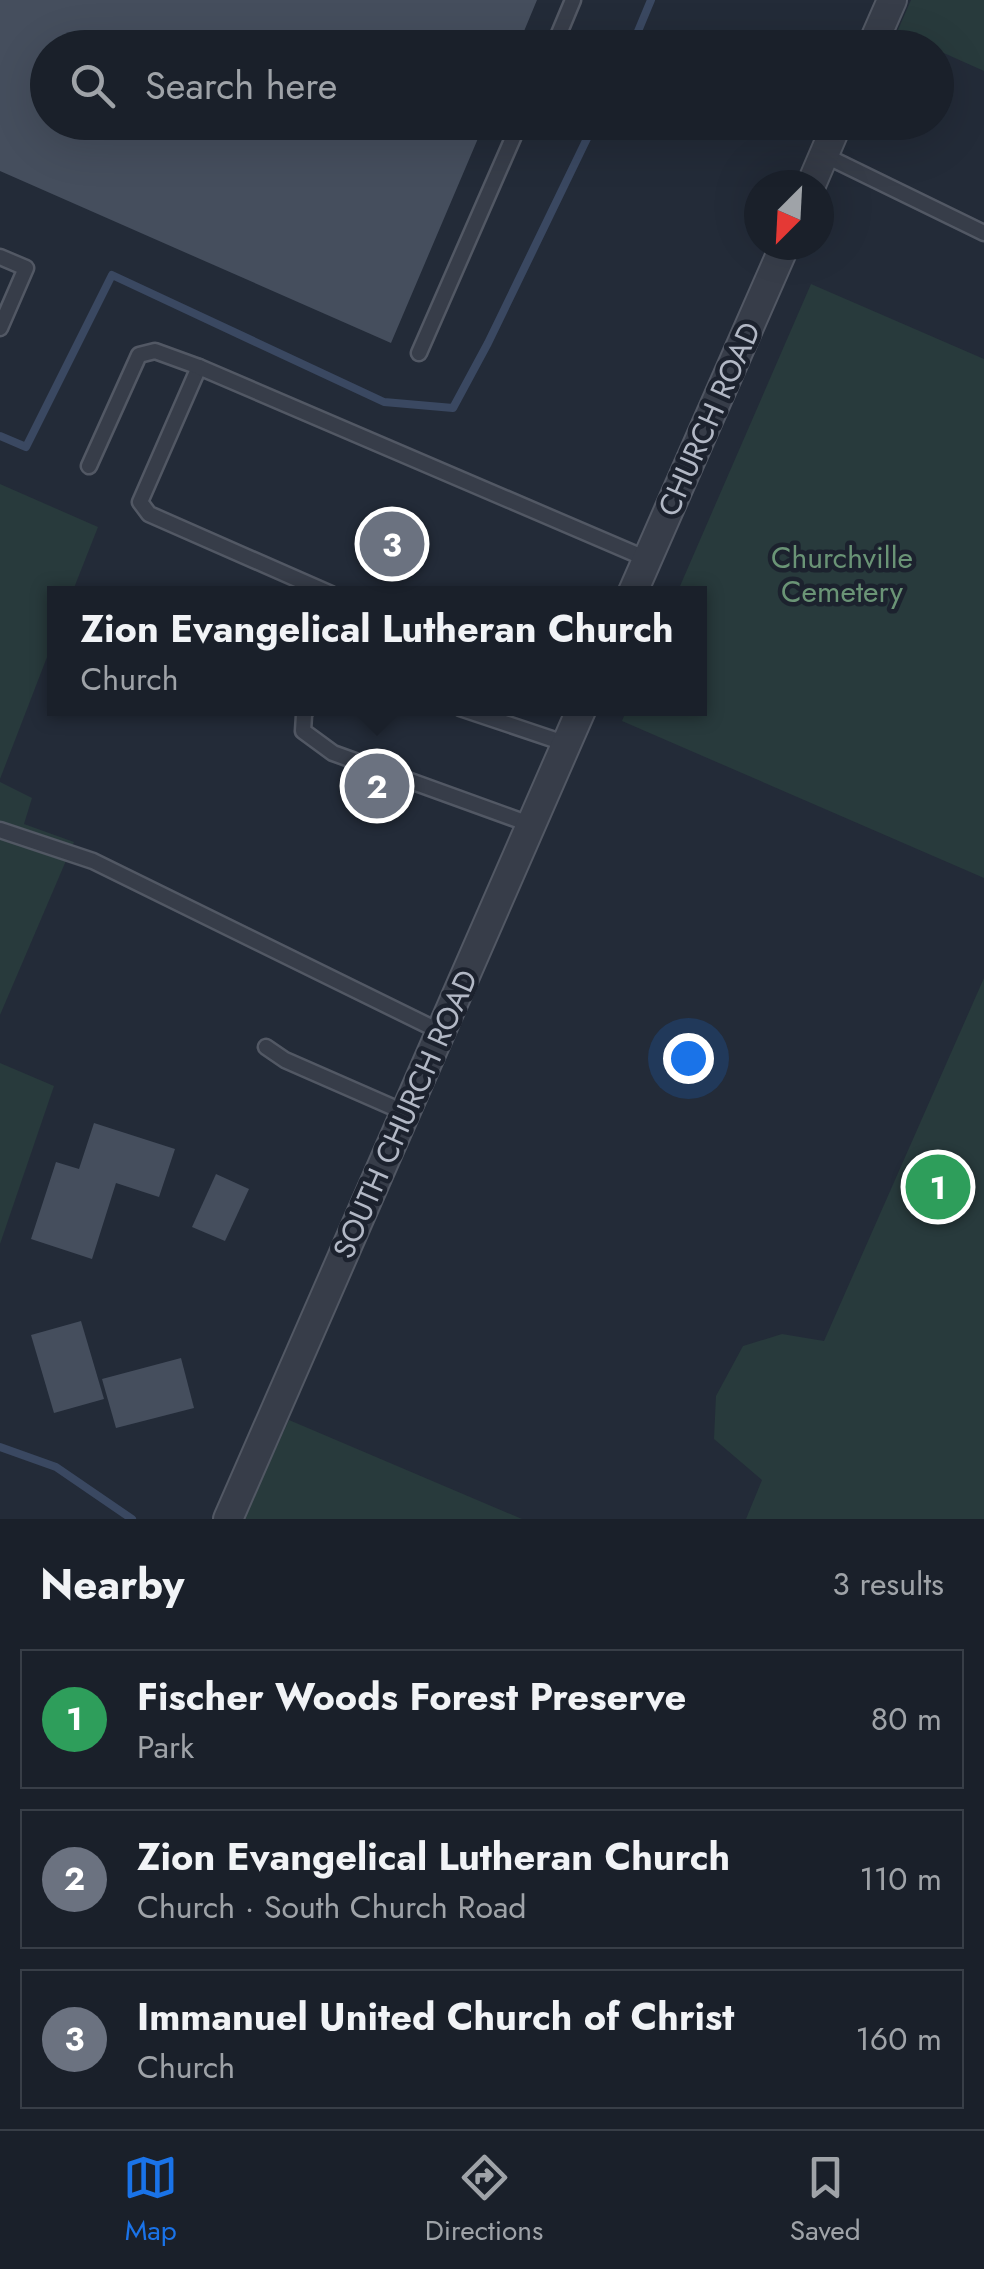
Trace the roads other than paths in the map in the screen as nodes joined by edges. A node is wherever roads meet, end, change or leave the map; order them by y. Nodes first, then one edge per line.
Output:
1 (573, 0) edge
2 (892, 0) edge
3 (560, 30) edge
4 (879, 30) edge
5 (512, 140) edge
6 (830, 140) edge
7 (824, 155) junction
8 (818, 170) edge
9 (984, 233) edge
10 (0, 257) edge
11 (778, 260) edge
12 (0, 328) edge
13 (420, 353) dead end
14 (199, 367) junction
15 (90, 466) dead end
16 (648, 559) junction
17 (313, 586) edge
18 (636, 586) edge
19 (304, 716) edge
20 (484, 716) edge
21 (578, 716) edge
22 (566, 744) junction
23 (532, 824) junction
24 (0, 830) edge
25 (441, 1032) junction
26 (266, 1047) dead end
27 (406, 1113) junction
28 (228, 1519) edge

1 - 3 lane
2 - 4 street
5 - 13 lane
6 - 7 street
7 - 8 street
7 - 9 lane
10 - 12 lane
11 - 16 street, CHURCH ROAD
14 - 15 lane
14 - 16 lane
14 - 17 lane
16 - 18 street, CHURCH ROAD
19 - 23 lane
20 - 22 lane
21 - 22 street, SOUTH CHURCH ROAD
22 - 23 street, SOUTH CHURCH ROAD
23 - 25 street, SOUTH CHURCH ROAD
24 - 25 lane
25 - 27 street, SOUTH CHURCH ROAD
26 - 27 lane
27 - 28 street, SOUTH CHURCH ROAD

